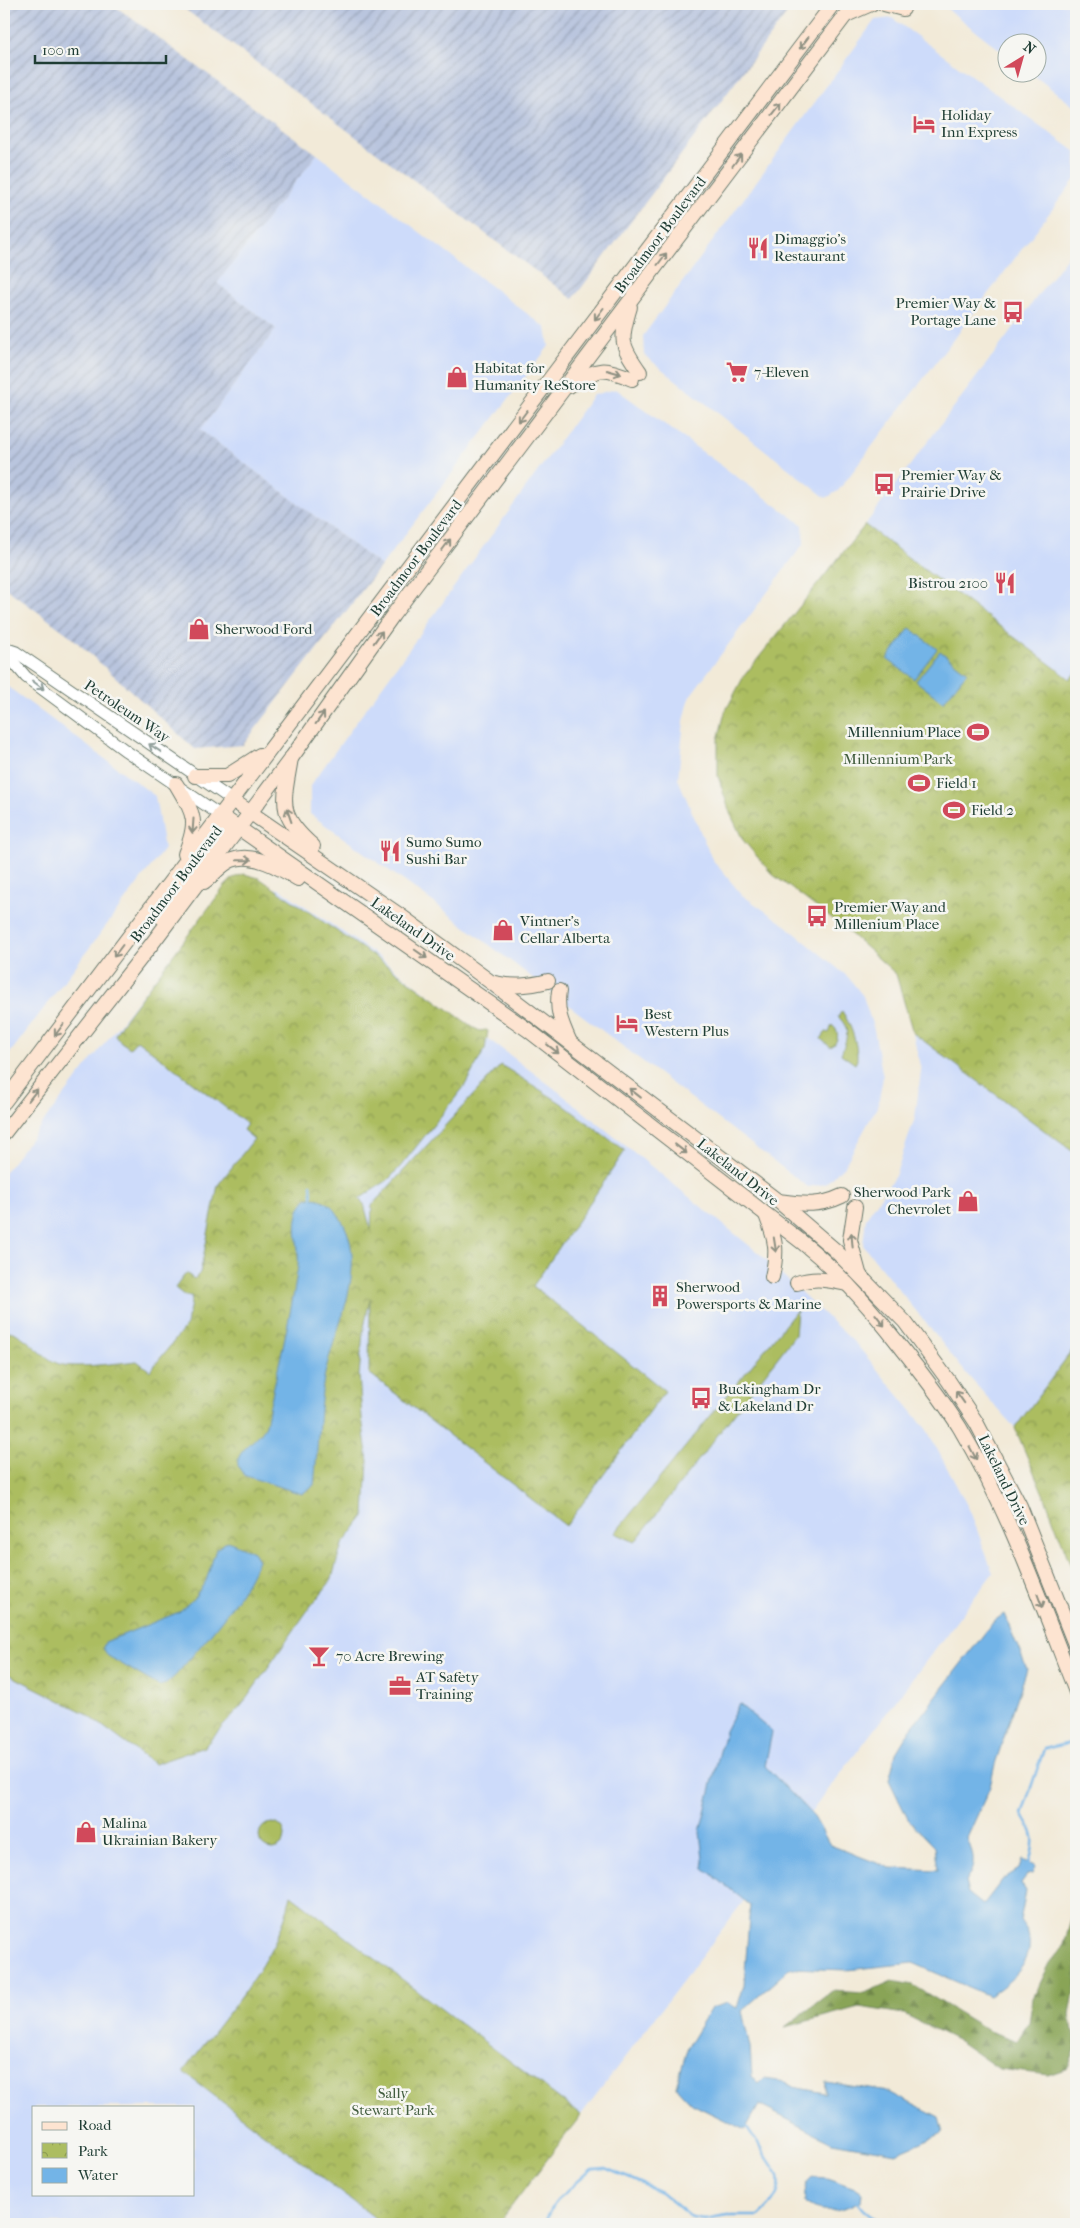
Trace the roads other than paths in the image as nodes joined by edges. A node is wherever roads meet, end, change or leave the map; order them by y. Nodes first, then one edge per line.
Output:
1 (833, 4) edge
2 (871, 4) edge
3 (884, 4) edge
4 (850, 9) edge
5 (903, 9) dead end
6 (632, 298) junction
7 (564, 389) junction
8 (4, 650) edge
9 (276, 742) junction
10 (292, 757) junction
11 (195, 776) junction
12 (176, 784) junction
13 (232, 800) junction
14 (249, 812) junction
15 (229, 821) junction
16 (179, 870) junction
17 (358, 886) junction
18 (190, 893) junction
19 (381, 926) junction
20 (151, 945) junction
21 (548, 981) dead end
22 (492, 983) junction
23 (559, 991) dead end
24 (570, 1043) junction
25 (4, 1102) edge
26 (4, 1132) edge
27 (842, 1196) dead end
28 (778, 1202) junction
29 (856, 1207) dead end
30 (766, 1215) junction
31 (859, 1273) junction
32 (772, 1277) dead end
33 (797, 1283) dead end
34 (847, 1284) junction
35 (1076, 1647) edge
36 (1076, 1692) edge

1 -> 9 main road, Broadmoor Boulevard
2 - 4 main road
3 - 5 main road
6 -> 4 main road, Broadmoor Boulevard
6 - 7 main road, Broadmoor Boulevard
7 -> 6 main road
10 -> 7 main road, Broadmoor Boulevard
11 -> 8 street, Petroleum Way
8 -> 12 street, Petroleum Way
9 - 11 main road
9 - 13 main road, Broadmoor Boulevard
10 - 14 main road, Broadmoor Boulevard
17 -> 10 main road
11 - 13 street, Petroleum Way
12 - 15 street, Petroleum Way
12 -> 16 main road
13 - 14 main road, Lakeland Drive
13 - 15 main road, Broadmoor Boulevard
14 - 15 main road, Broadmoor Boulevard
14 - 17 main road, Lakeland Drive
15 - 16 main road, Broadmoor Boulevard
15 - 18 main road, Broadmoor Boulevard
15 - 19 main road, Lakeland Drive
15 - 20 main road
16 -> 25 main road, Broadmoor Boulevard
17 - 22 main road, Lakeland Drive
18 -> 19 main road
18 - 20 main road, Broadmoor Boulevard
19 -> 30 main road, Lakeland Drive
26 -> 20 main road, Broadmoor Boulevard
21 - 22 main road
22 - 24 main road, Lakeland Drive
23 - 24 main road
28 -> 24 main road, Lakeland Drive
27 - 28 main road
28 - 31 main road, Lakeland Drive
31 -> 29 main road
30 -> 32 main road
30 - 34 main road, Lakeland Drive
35 -> 31 main road, Lakeland Drive
33 - 34 main road
34 -> 36 main road, Lakeland Drive

